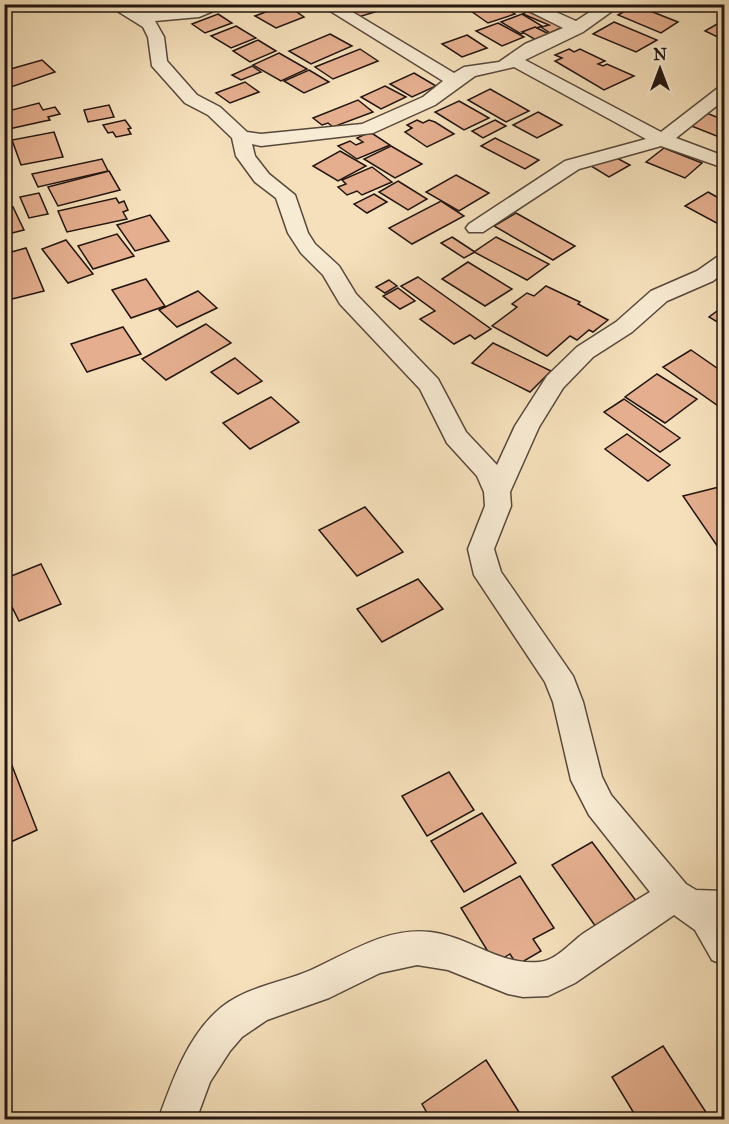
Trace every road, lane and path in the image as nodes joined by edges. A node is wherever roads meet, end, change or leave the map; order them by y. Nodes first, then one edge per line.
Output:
1 (114, 4) edge
2 (222, 4) edge
3 (327, 4) edge
4 (523, 4) edge
5 (614, 4) edge
6 (141, 17) junction
7 (577, 28) junction
8 (513, 60) junction
9 (454, 80) junction
10 (724, 92) edge
11 (241, 136) junction
12 (662, 140) junction
13 (724, 162) edge
14 (476, 228) dead end
15 (724, 262) edge
16 (497, 492) junction
17 (674, 896) junction
18 (724, 907) edge
19 (724, 948) edge
20 (177, 1119) edge

1 - 6 street
2 - 6 street
3 - 9 street
4 - 7 street
5 - 7 street
6 - 11 street
7 - 8 street
8 - 9 street
8 - 12 street
9 - 11 street
10 - 12 street
11 - 16 street
12 - 13 street
12 - 14 street
15 - 16 street
16 - 17 street
17 - 18 street
17 - 19 street
17 - 20 street

